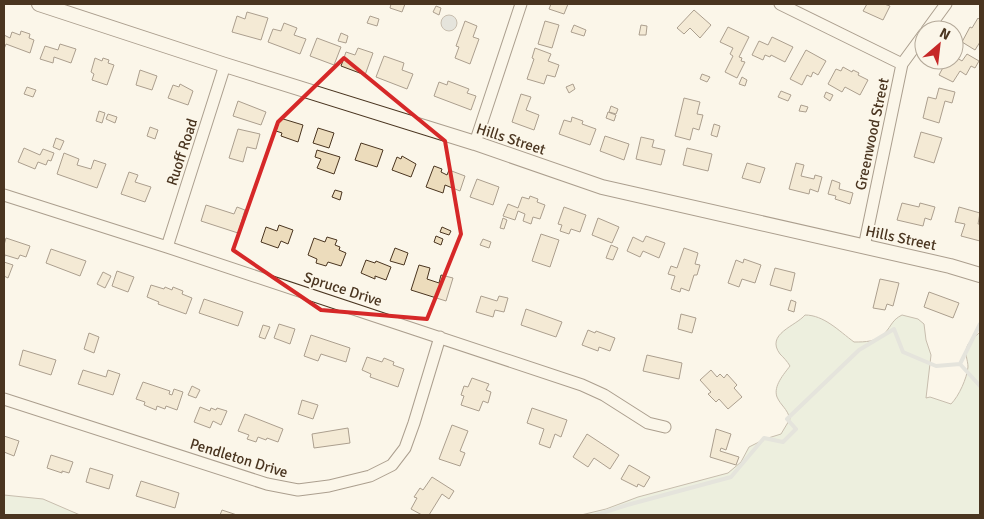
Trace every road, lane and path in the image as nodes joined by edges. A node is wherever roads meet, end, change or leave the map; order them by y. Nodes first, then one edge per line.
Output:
1 (38, 4) edge
2 (521, 4) edge
3 (780, 4) edge
4 (946, 4) edge
5 (934, 20) edge
6 (914, 48) edge
7 (902, 64) junction
8 (225, 65) junction
9 (475, 144) junction
10 (4, 196) edge
11 (167, 247) junction
12 (864, 247) junction
13 (980, 275) edge
14 (440, 337) junction
15 (4, 399) edge
16 (666, 427) dead end

1 - 8 street, Hills Street
2 - 9 street
3 - 7 street
4 - 5 street
6 - 7 street, Greenwood Street
7 - 12 street, Greenwood Street
8 - 9 street, Hills Street
8 - 11 street, Ruoff Road
9 - 12 street, Hills Street
10 - 11 street, Spruce Drive
11 - 14 street, Spruce Drive
12 - 13 street, Hills Street
14 - 15 street, Pendleton Drive
14 - 16 street, Spruce Drive

